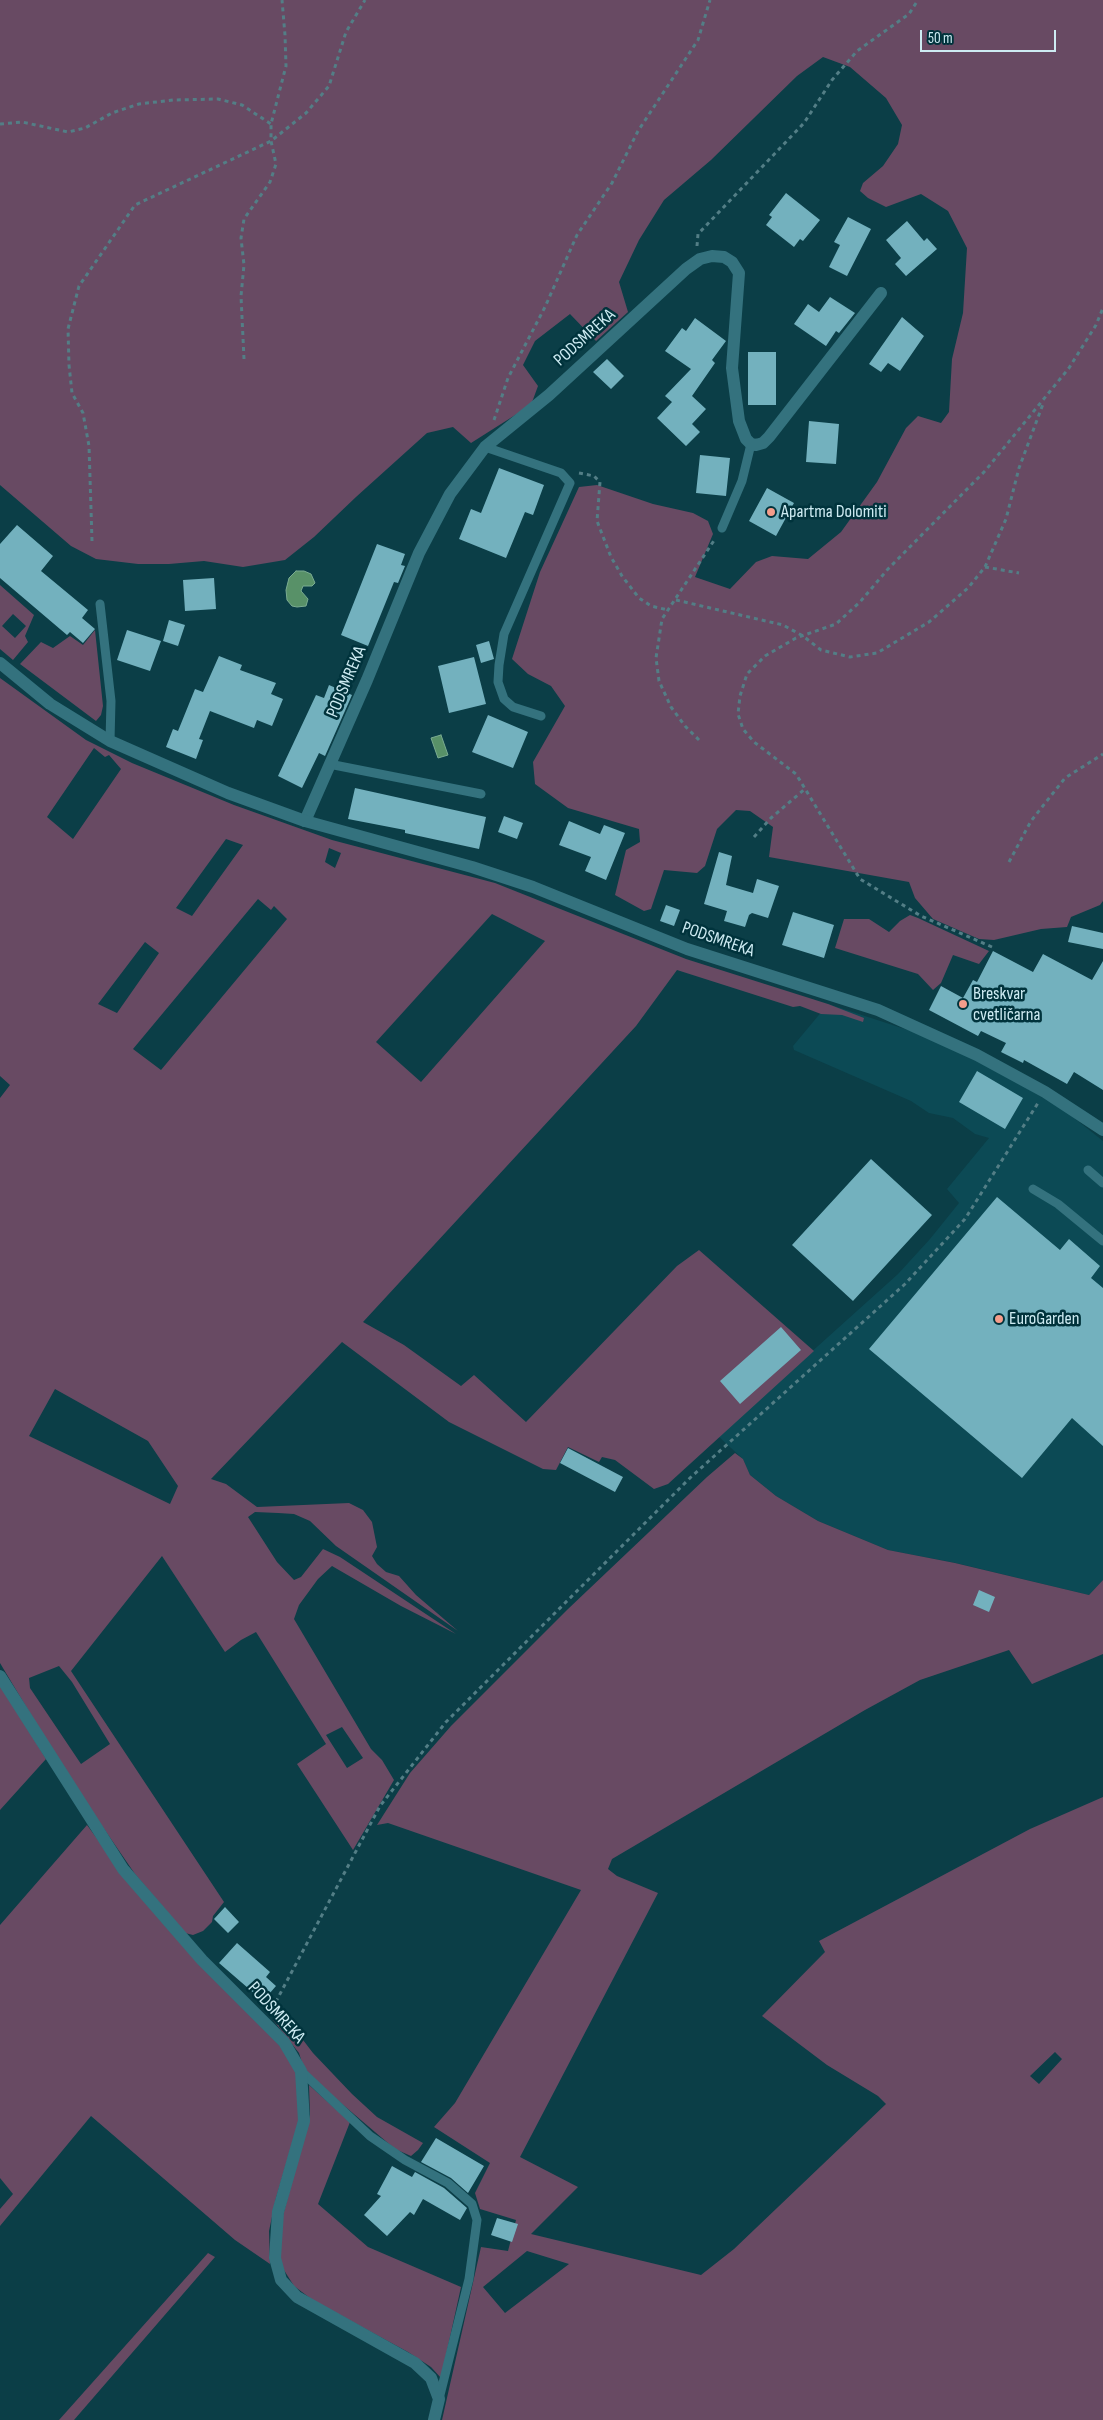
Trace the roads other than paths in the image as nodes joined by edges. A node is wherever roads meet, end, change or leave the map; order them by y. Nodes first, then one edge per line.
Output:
1 (882, 293) dead end
2 (750, 444) junction
3 (485, 447) junction
4 (722, 528) road end
5 (100, 604) dead end
6 (0, 663) edge
7 (541, 716) dead end
8 (110, 741) junction
9 (329, 764) junction
10 (480, 794) dead end
11 (305, 821) junction
12 (1103, 1130) edge
13 (1088, 1170) dead end
14 (1103, 1182) edge
15 (1033, 1189) dead end
16 (1103, 1241) edge
17 (0, 1676) edge
18 (301, 2071) junction
19 (439, 2399) junction
20 (434, 2420) edge

1 - 2 street
2 - 3 street, PODSMREKA
2 - 4 lane
3 - 7 lane
3 - 9 street, PODSMREKA
5 - 8 lane
6 - 8 street, PODSMREKA
8 - 11 street, PODSMREKA
9 - 10 lane
9 - 11 street, PODSMREKA
11 - 12 street, PODSMREKA
13 - 14 lane
15 - 16 lane
17 - 18 street, PODSMREKA
18 - 19 street, PODSMREKA
18 - 19 lane
19 - 20 street

